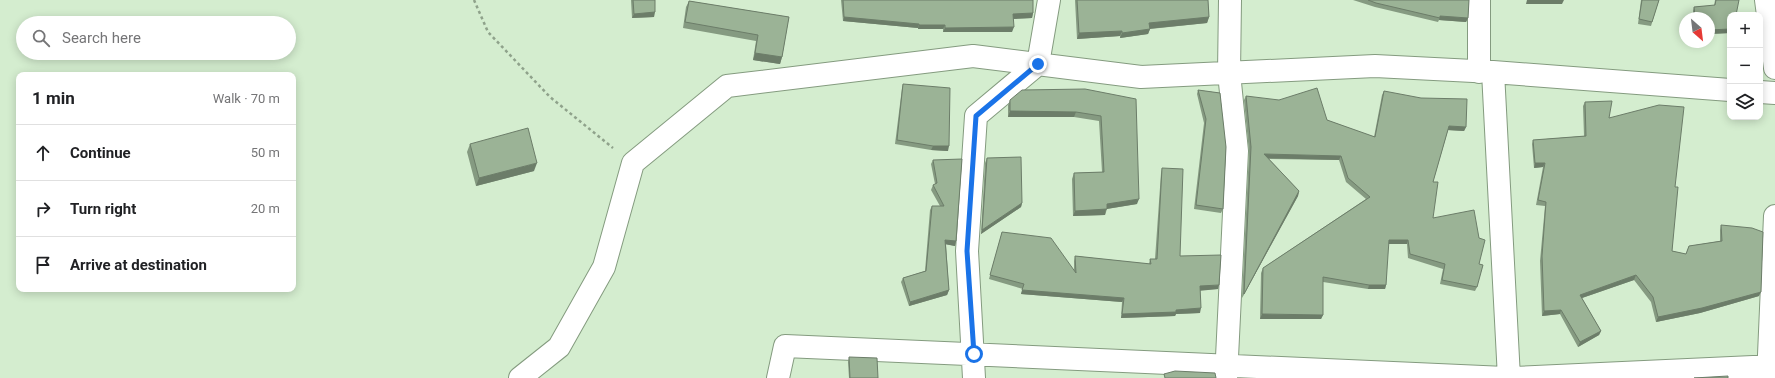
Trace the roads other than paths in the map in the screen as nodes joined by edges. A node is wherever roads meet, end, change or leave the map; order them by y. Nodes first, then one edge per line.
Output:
1 (1049, 0) edge
2 (1230, 0) edge
3 (1479, 0) edge
4 (1766, 0) edge
5 (1038, 64) junction
6 (1775, 68) edge
7 (1486, 72) junction
8 (1229, 73) junction
9 (1727, 90) edge
10 (1763, 92) edge
11 (1775, 93) edge
12 (1775, 216) edge
13 (974, 354) junction
14 (1771, 370) edge
15 (1226, 371) edge
16 (520, 378) edge
17 (778, 378) edge
18 (974, 378) edge
19 (1505, 378) edge
20 (1509, 378) edge
21 (1514, 378) edge

1 - 5 street
2 - 8 street
3 - 7 street
4 - 6 street
5 - 8 street
5 - 13 street
5 - 16 street
7 - 8 street
7 - 9 street
7 - 20 street
8 - 15 street
10 - 11 street
12 - 14 street
13 - 15 street
13 - 17 street
13 - 18 street
14 - 21 street
15 - 19 street

